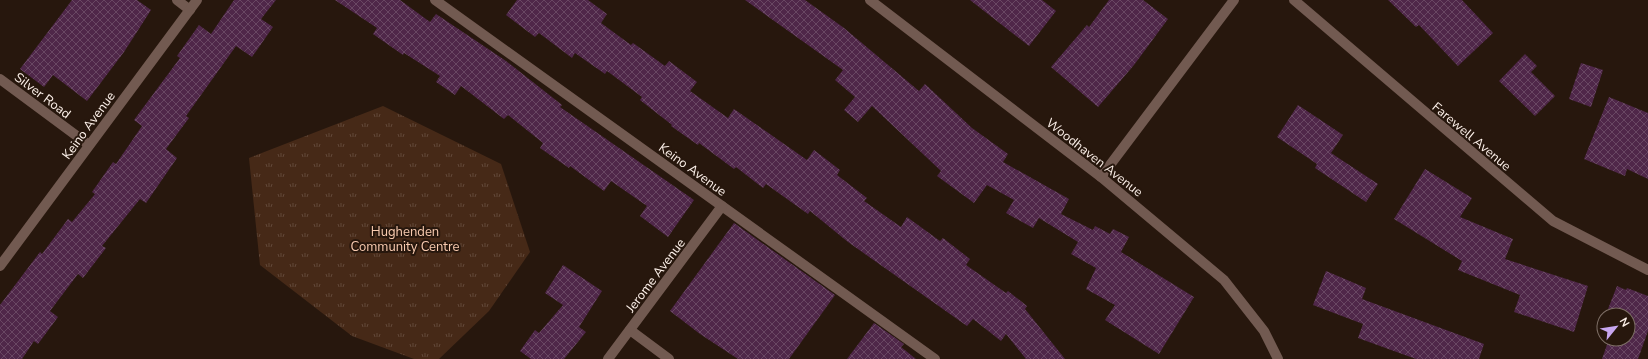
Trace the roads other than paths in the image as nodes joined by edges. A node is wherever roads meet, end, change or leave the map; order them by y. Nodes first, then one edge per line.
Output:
1 (177, 0) edge
2 (197, 0) edge
3 (435, 0) edge
4 (870, 0) edge
5 (1234, 0) edge
6 (1294, 0) edge
7 (190, 10) junction
8 (0, 79) edge
9 (90, 146) junction
10 (1101, 177) junction
11 (722, 206) junction
12 (0, 266) edge
13 (1648, 270) edge
14 (630, 330) junction
15 (608, 359) edge
16 (669, 359) edge
17 (935, 359) edge
18 (1278, 359) edge

1 - 7 street
2 - 7 street, Keino Avenue
3 - 11 street, Keino Avenue
4 - 10 street, Woodhaven Avenue
5 - 10 street
6 - 13 street, Farewell Avenue
7 - 9 street, Keino Avenue
8 - 9 street, Silver Road
9 - 12 street, Keino Avenue
10 - 18 street, Woodhaven Avenue
11 - 14 street, Jerome Avenue
11 - 17 street, Keino Avenue
14 - 15 street, Jerome Avenue
14 - 16 street

